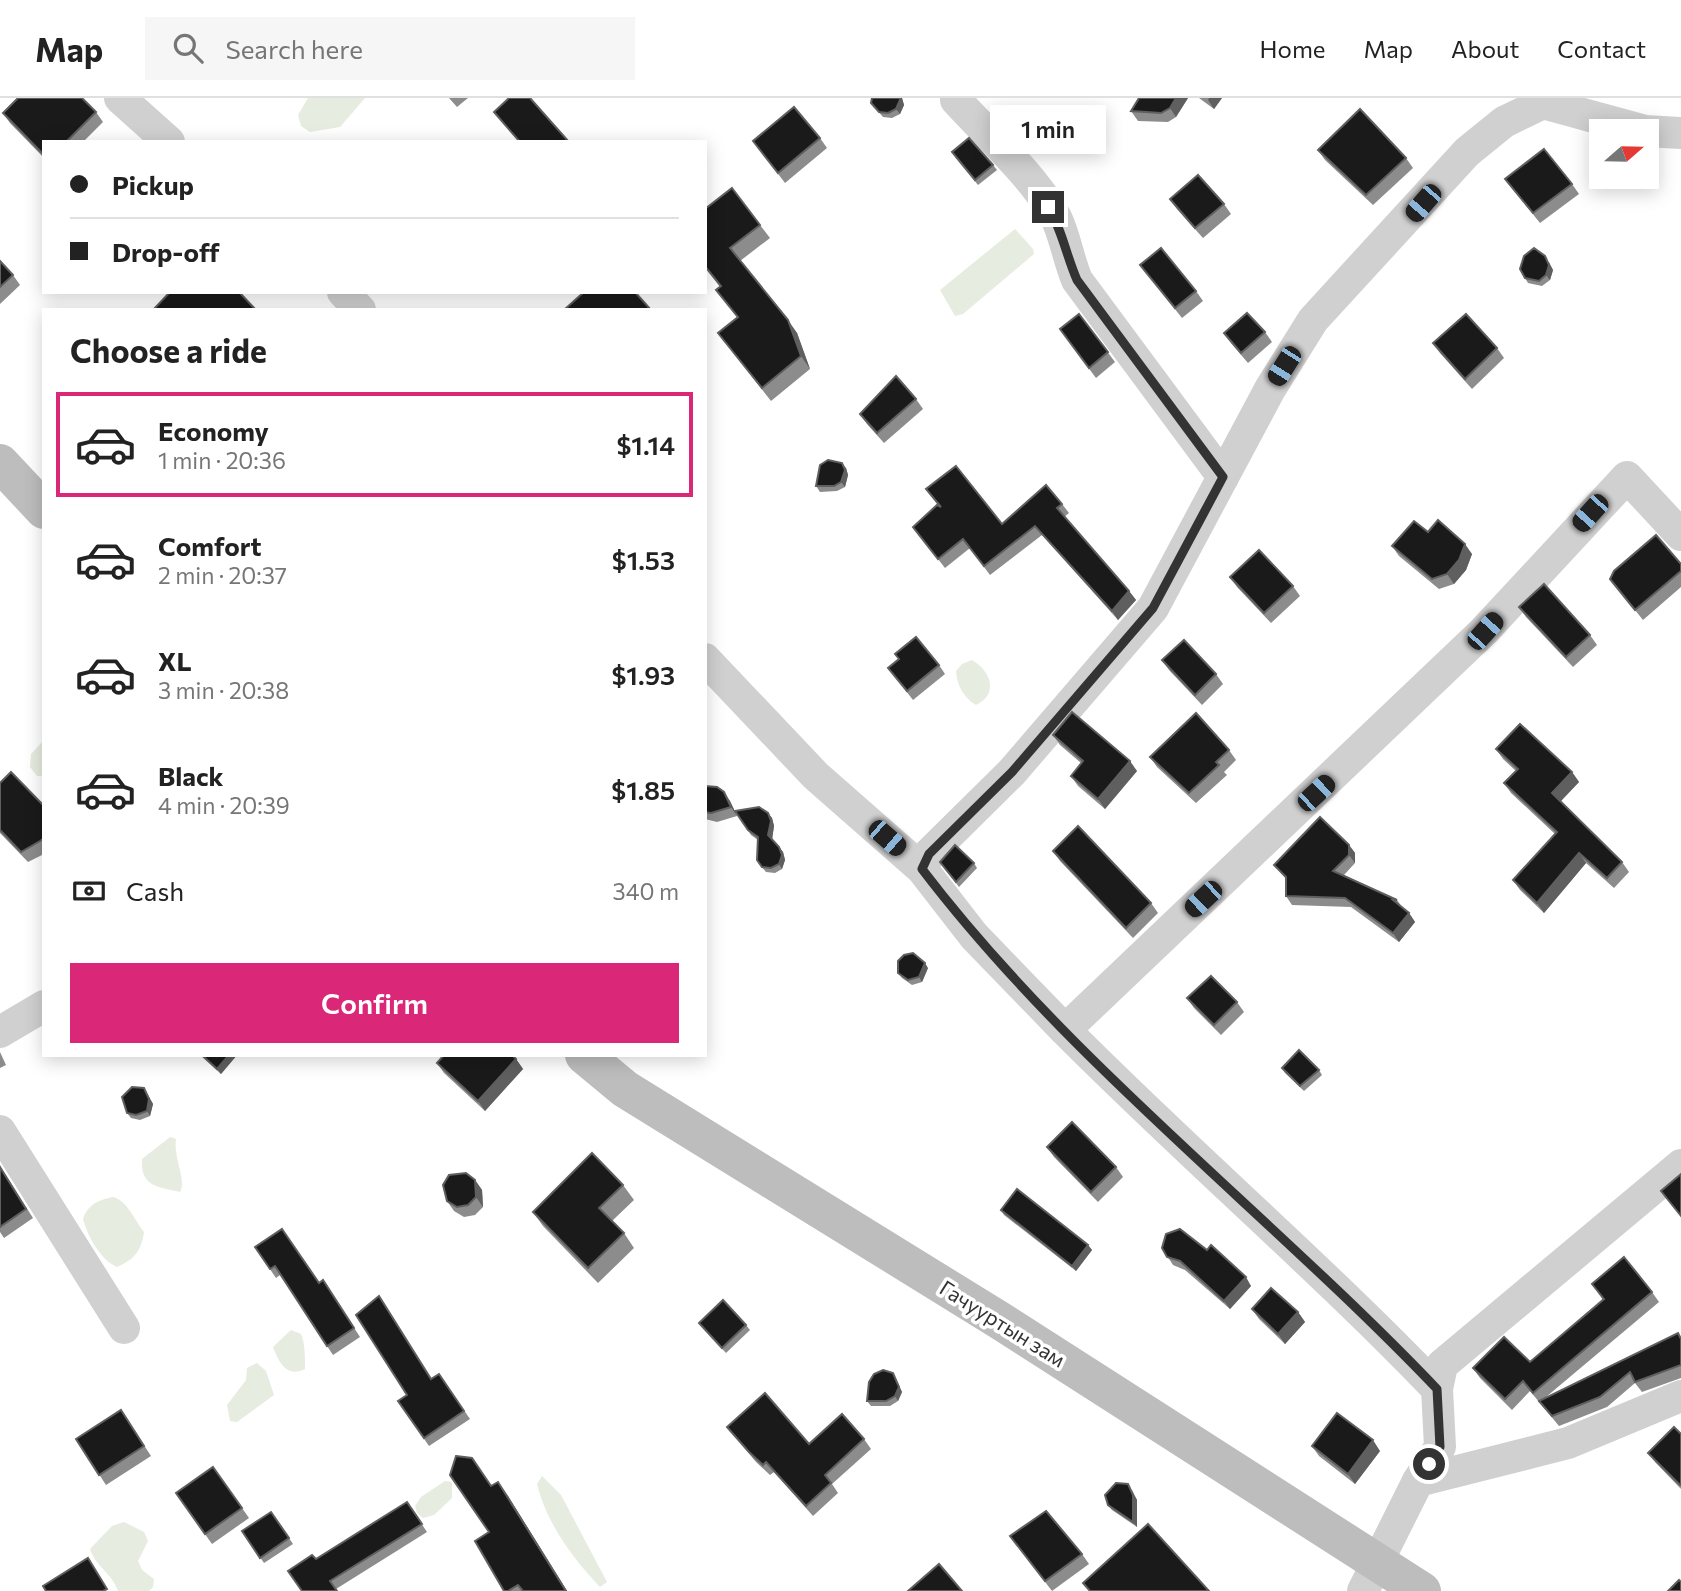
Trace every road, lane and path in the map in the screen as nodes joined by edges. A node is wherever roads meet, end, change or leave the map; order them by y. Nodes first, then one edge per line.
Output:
1 (120, 98) edge
2 (956, 100) dead end
3 (1510, 110) edge
4 (1681, 133) edge
5 (167, 140) edge
6 (345, 294) edge
7 (358, 308) edge
8 (0, 463) edge
9 (1223, 477) junction
10 (42, 508) edge
11 (1681, 535) edge
12 (707, 661) edge
13 (922, 869) junction
14 (42, 1007) edge
15 (1065, 1030) junction
16 (0, 1032) edge
17 (586, 1057) edge
18 (0, 1131) edge
19 (1681, 1165) edge
20 (124, 1328) dead end
21 (1437, 1389) junction
22 (1681, 1396) edge
23 (1418, 1481) junction
24 (1372, 1576) edge
25 (1422, 1591) edge

1 - 5 street
2 - 9 street
3 - 4 street
3 - 9 street
6 - 7 street
8 - 10 main road
9 - 13 street
11 - 15 street
12 - 13 street
13 - 15 street
14 - 16 street
15 - 21 street
17 - 24 main road, Гачууртын зам
18 - 20 street
19 - 21 street
21 - 23 street
22 - 23 street
23 - 24 street
24 - 25 main road, Гачууртын зам

